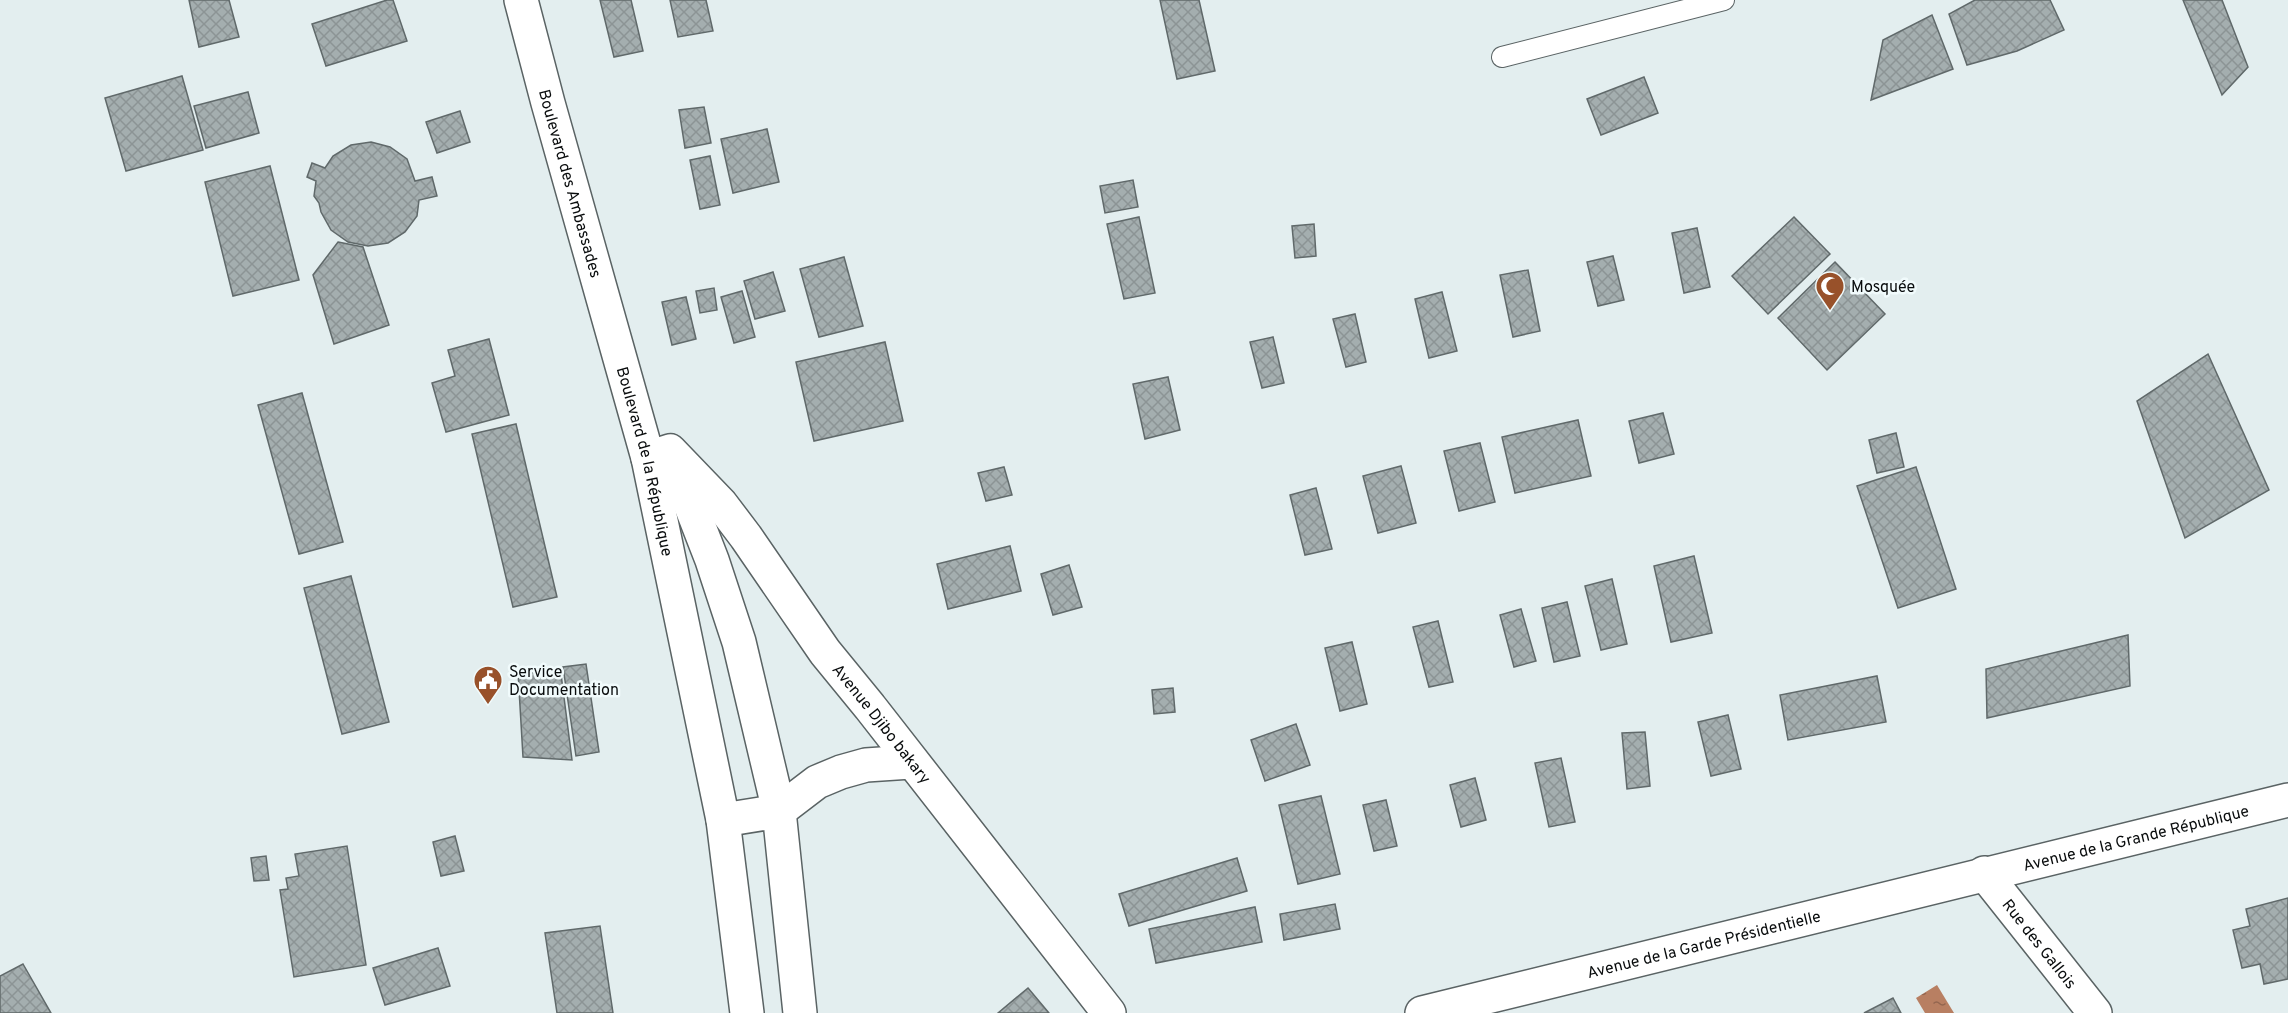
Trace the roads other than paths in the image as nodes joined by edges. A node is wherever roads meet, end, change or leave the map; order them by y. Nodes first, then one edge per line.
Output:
1 (521, 0) edge
2 (1724, 0) edge
3 (1502, 57) dead end
4 (622, 366) joint
5 (659, 454) junction
6 (911, 762) junction
7 (2288, 800) edge
8 (779, 811) junction
9 (723, 820) junction
10 (1984, 873) junction
11 (747, 1013) edge
12 (800, 1013) edge
13 (1109, 1013) edge
14 (1422, 1013) edge
15 (2095, 1013) edge

1 - 4 main road, Boulevard des Ambassades
2 - 3 lane
4 - 5 main road, Boulevard de la République
5 - 6 main road, Avenue Djibo bakary
5 - 8 main road, Boulevard de la République
5 - 9 main road, Boulevard de la République
6 - 8 main road
6 - 13 main road, Avenue Djibo bakary
7 - 10 main road, Avenue de la Grande République
8 - 9 main road
8 - 12 main road, Boulevard de la République
9 - 11 main road, Boulevard de la République
10 - 14 main road, Avenue de la Garde Présidentielle
10 - 15 main road, Rue des Gallois

